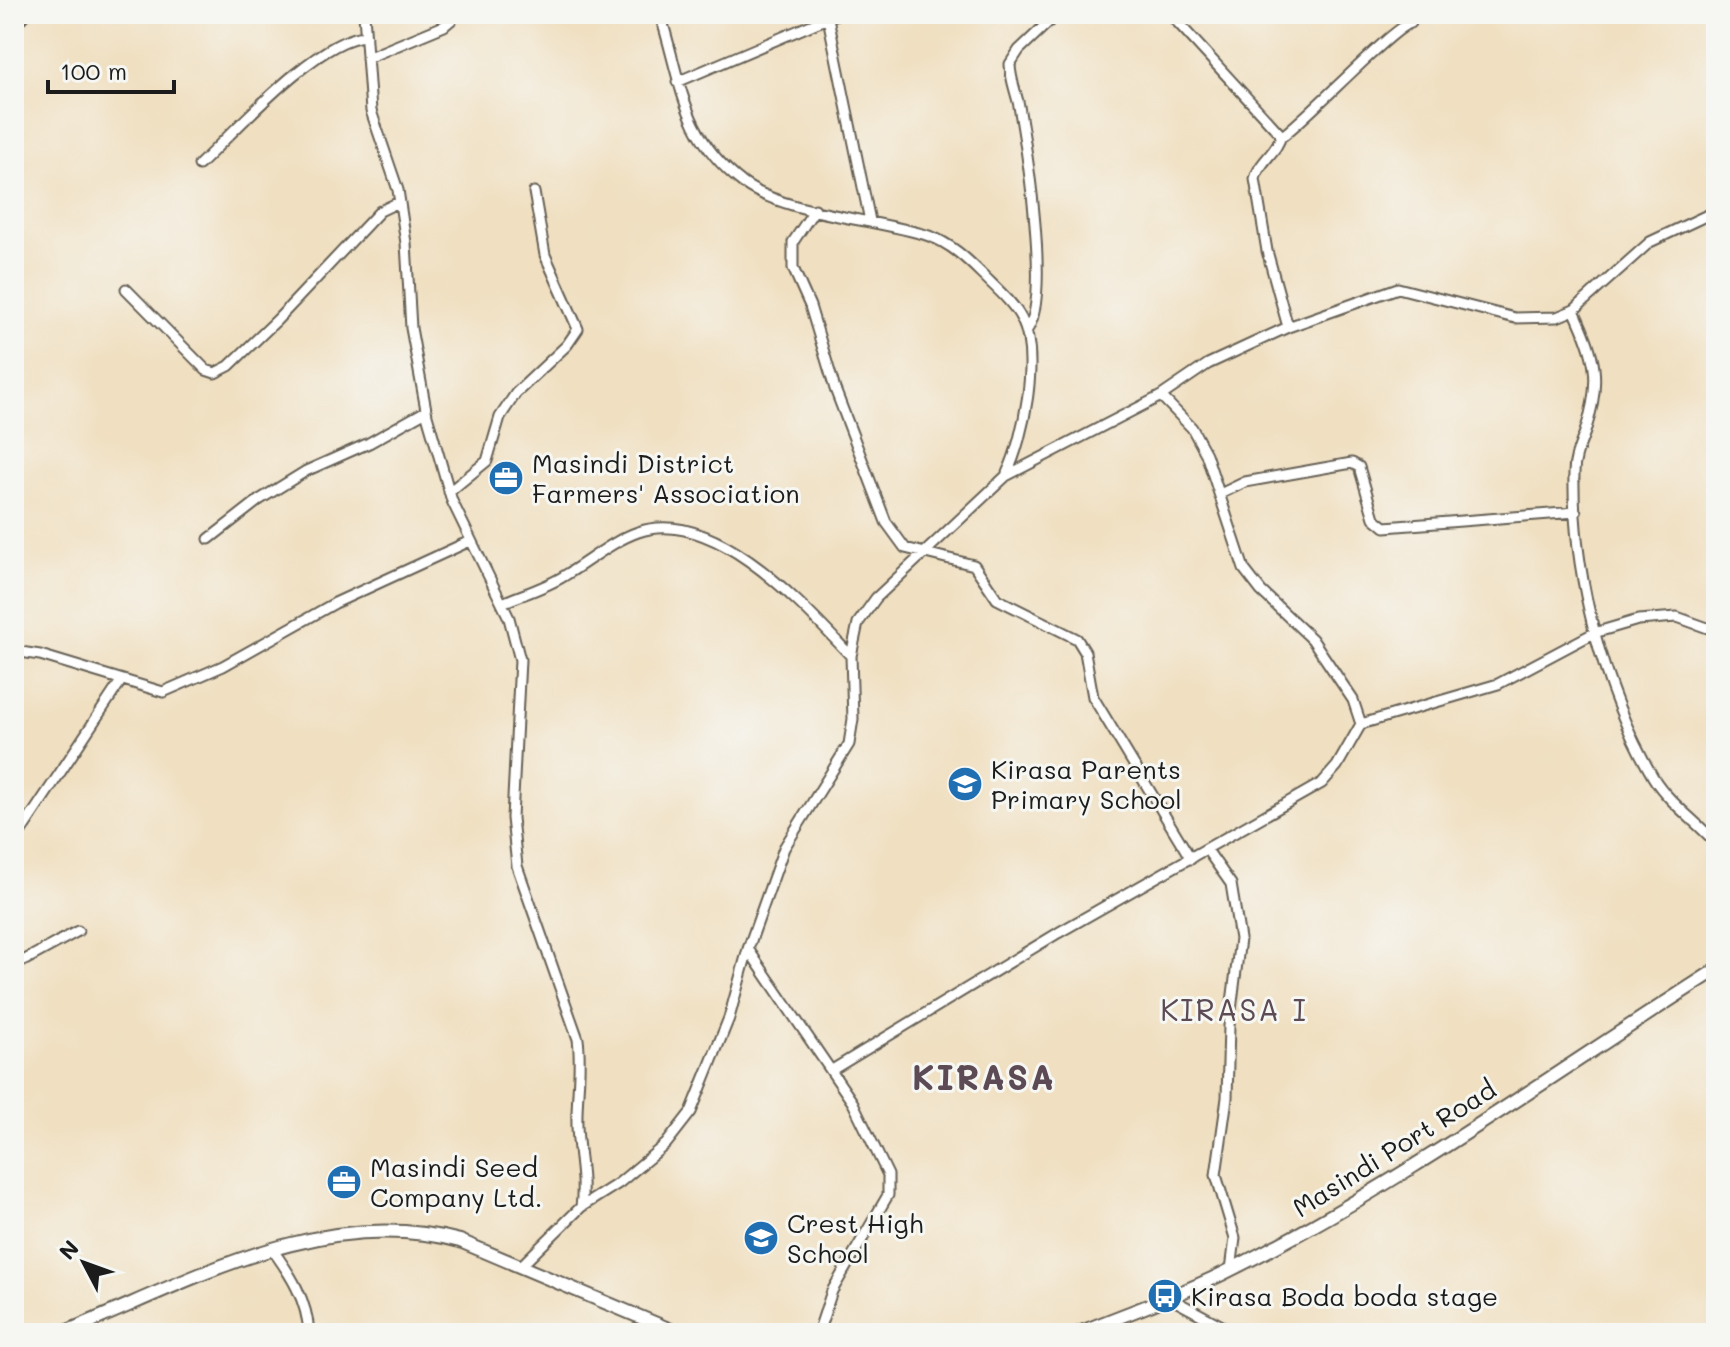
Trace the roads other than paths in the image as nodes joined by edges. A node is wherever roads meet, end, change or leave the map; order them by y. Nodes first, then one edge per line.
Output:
1 (25, 14) edge
2 (364, 14) edge
3 (458, 14) edge
4 (660, 14) edge
5 (1057, 14) edge
6 (1170, 14) edge
7 (833, 16) edge
8 (1411, 23) dead end
9 (14, 26) edge
10 (366, 36) junction
11 (367, 58) junction
12 (677, 82) junction
13 (1281, 137) junction
14 (199, 165) dead end
15 (534, 192) dead end
16 (399, 202) junction
17 (815, 209) junction
18 (1716, 211) edge
19 (870, 221) junction
20 (126, 289) dead end
21 (1574, 310) junction
22 (1288, 327) junction
23 (1026, 331) junction
24 (1161, 396) junction
25 (426, 411) junction
26 (1006, 476) junction
27 (449, 492) junction
28 (1220, 494) junction
29 (1576, 512) junction
30 (209, 539) dead end
31 (470, 541) junction
32 (926, 554) junction
33 (502, 603) junction
34 (1716, 631) edge
35 (1594, 633) junction
36 (14, 651) edge
37 (851, 656) junction
38 (121, 681) junction
39 (1361, 724) junction
40 (14, 842) edge
41 (1716, 843) edge
42 (1207, 850) junction
43 (1191, 859) junction
44 (78, 931) dead end
45 (748, 949) junction
46 (14, 966) edge
47 (1716, 970) edge
48 (832, 1070) junction
49 (581, 1207) junction
50 (272, 1249) junction
51 (520, 1267) junction
52 (1231, 1270) junction
53 (1166, 1296) junction
54 (63, 1333) edge
55 (309, 1333) edge
56 (678, 1333) edge
57 (818, 1333) edge
58 (1079, 1333) edge
59 (1235, 1333) edge

1 - 9 street
2 - 10 street
3 - 11 street
4 - 12 street
5 - 23 street
6 - 13 street
7 - 12 street
7 - 19 street
8 - 13 street
10 - 11 street
10 - 14 street
11 - 16 street
12 - 17 street
13 - 22 street
15 - 27 street
16 - 20 street
16 - 25 street
17 - 19 street
17 - 32 street
18 - 21 street
19 - 23 street
21 - 22 street
21 - 29 street
22 - 24 street
23 - 26 street
24 - 26 street
24 - 28 street
25 - 27 street
25 - 30 street
26 - 32 street
27 - 31 street
28 - 29 street
28 - 39 street
29 - 35 street
31 - 33 street
31 - 38 street
32 - 37 street
32 - 43 street
33 - 37 street
33 - 49 street
34 - 35 street
35 - 39 street
35 - 41 street
36 - 38 street
37 - 45 street
38 - 40 street
39 - 42 street
42 - 43 street
42 - 52 street
43 - 48 street
44 - 46 street
45 - 48 street
45 - 49 street
47 - 52 main road, Masindi Port Road
48 - 57 street
49 - 51 street
50 - 51 main road
50 - 54 main road
50 - 55 street
51 - 56 main road
52 - 53 main road, Masindi Port Road
53 - 58 main road, Masindi Port Road
53 - 59 street

